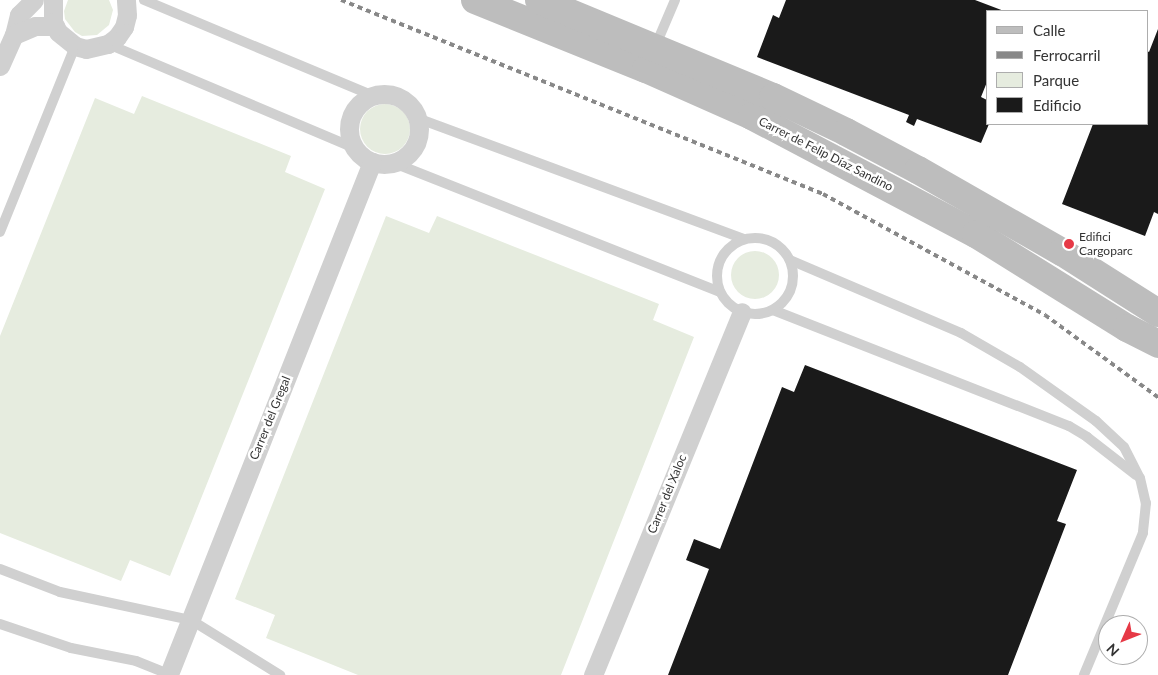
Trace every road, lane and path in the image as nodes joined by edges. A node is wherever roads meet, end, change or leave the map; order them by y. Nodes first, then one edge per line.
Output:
1 (34, 0) edge
2 (53, 0) edge
3 (126, 0) edge
4 (144, 0) edge
5 (475, 0) edge
6 (539, 0) edge
7 (675, 0) edge
8 (55, 26) junction
9 (14, 36) junction
10 (108, 44) junction
11 (75, 46) junction
12 (650, 58) junction
13 (0, 66) edge
14 (373, 96) junction
15 (417, 118) junction
16 (354, 148) junction
17 (372, 162) junction
18 (394, 163) junction
19 (0, 232) edge
20 (744, 239) junction
21 (790, 260) junction
22 (720, 292) junction
23 (772, 310) junction
24 (742, 312) junction
25 (1158, 314) edge
26 (1158, 344) edge
27 (1140, 478) junction
28 (0, 569) edge
29 (191, 620) junction
30 (0, 624) edge
31 (170, 674) edge
32 (280, 675) edge
33 (594, 675) edge
34 (1084, 675) edge

1 - 9 street
2 - 8 street
3 - 10 street
4 - 14 lane
5 - 12 main road, Carrer de Felip Díaz Sandino
6 - 12 main road, Carrer de Felip Díaz Sandino
7 - 12 lane
8 - 9 street
8 - 11 street
9 - 13 street
10 - 11 street
10 - 16 lane
11 - 19 lane
12 - 25 main road, Carrer de Felip Díaz Sandino
12 - 26 main road, Carrer de Felip Díaz Sandino
14 - 15 street
14 - 16 street
15 - 18 street
15 - 20 lane
16 - 17 street
17 - 18 street
17 - 29 street, Carrer del Gregal
18 - 22 lane
20 - 21 lane
20 - 22 lane
21 - 23 lane
21 - 27 lane
22 - 24 lane
23 - 24 lane
23 - 27 lane
24 - 33 street, Carrer del Xaloc
27 - 34 lane
28 - 29 lane
29 - 31 street, Carrer del Gregal
29 - 32 lane
30 - 31 lane

